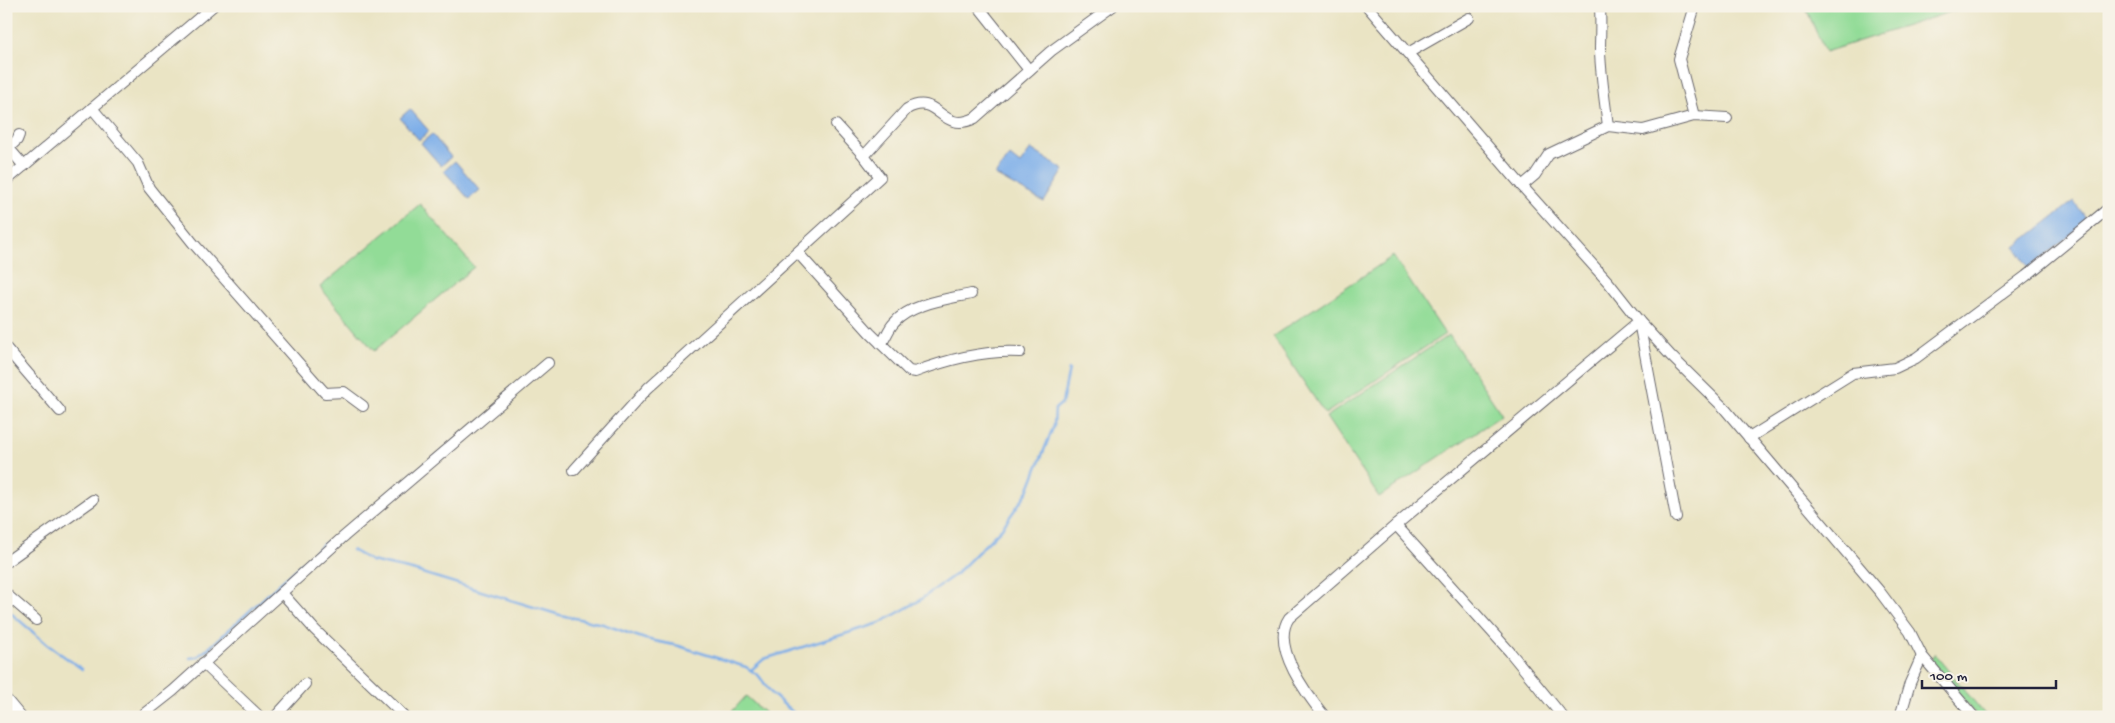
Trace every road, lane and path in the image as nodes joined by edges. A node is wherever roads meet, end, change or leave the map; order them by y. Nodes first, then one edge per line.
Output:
1 (213, 6) edge
2 (978, 6) edge
3 (1113, 6) edge
4 (1367, 6) edge
5 (1598, 6) edge
6 (1695, 6) edge
7 (1469, 18) dead end
8 (1408, 53) junction
9 (1029, 70) junction
10 (92, 108) junction
11 (1694, 116) junction
12 (1726, 118) dead end
13 (836, 125) dead end
14 (1608, 126) junction
15 (19, 135) dead end
16 (7, 147) edge
17 (864, 156) junction
18 (24, 166) junction
19 (6, 180) edge
20 (1522, 186) junction
21 (2109, 208) edge
22 (798, 253) junction
23 (971, 294) dead end
24 (1639, 321) junction
25 (881, 344) junction
26 (6, 348) edge
27 (1020, 352) dead end
28 (548, 363) dead end
29 (363, 406) dead end
30 (60, 411) dead end
31 (1749, 438) junction
32 (574, 470) dead end
33 (94, 500) dead end
34 (1676, 517) dead end
35 (1396, 525) junction
36 (6, 562) edge
37 (282, 593) junction
38 (6, 594) edge
39 (36, 620) dead end
40 (1922, 656) junction
41 (204, 663) junction
42 (305, 684) dead end
43 (6, 699) edge
44 (21, 717) edge
45 (140, 717) edge
46 (260, 717) edge
47 (275, 717) edge
48 (404, 717) edge
49 (1325, 717) edge
50 (1563, 717) edge
51 (1900, 717) edge
52 (1974, 717) edge

1 - 10 street
2 - 9 street
3 - 9 street
4 - 8 street
5 - 14 street
6 - 11 street
7 - 8 street
8 - 20 street
9 - 17 street
10 - 18 street
10 - 29 street
11 - 12 street
11 - 14 street
13 - 17 street
14 - 20 street
15 - 16 street
16 - 18 street
17 - 22 street
18 - 19 street
20 - 24 street
21 - 31 street
22 - 25 street
22 - 32 street
23 - 25 street
24 - 31 street
24 - 34 street
24 - 35 street
25 - 27 street
26 - 30 street
28 - 37 street
31 - 40 street
33 - 36 street
35 - 49 street
35 - 50 street
37 - 41 street
37 - 48 street
38 - 39 street
40 - 51 street
40 - 52 street
41 - 45 street
41 - 46 street
42 - 47 street
43 - 44 street

